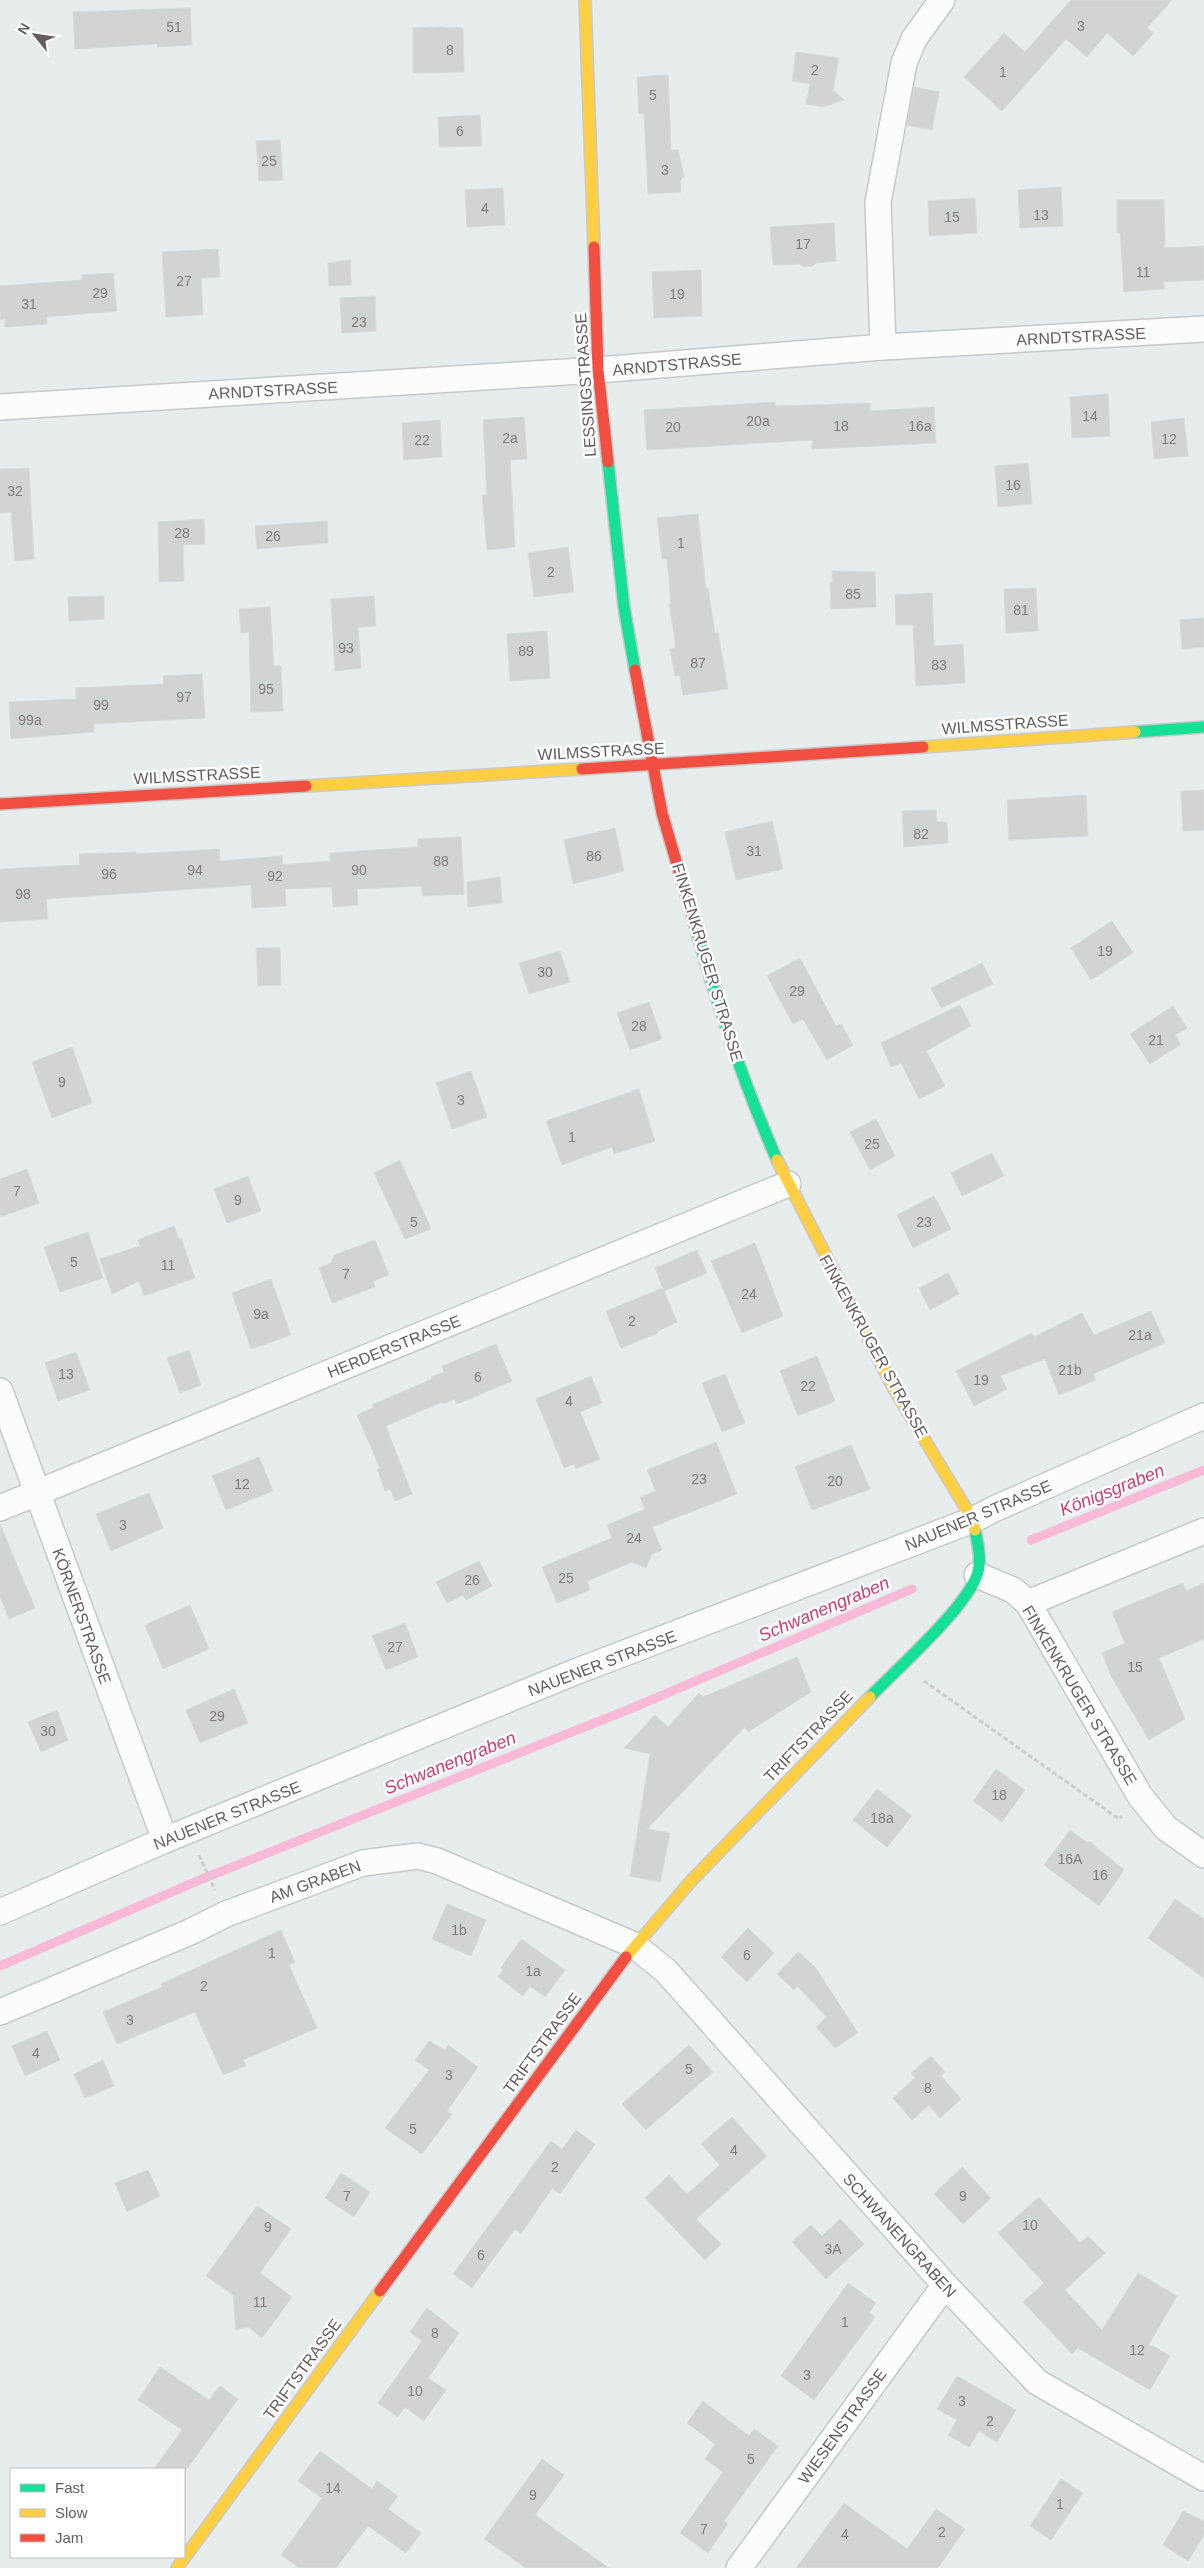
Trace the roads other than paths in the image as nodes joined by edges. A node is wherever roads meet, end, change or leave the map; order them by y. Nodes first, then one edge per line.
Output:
1 (585, 0) edge
2 (942, 0) edge
3 (1204, 329) edge
4 (883, 347) junction
5 (598, 370) junction
6 (0, 407) edge
7 (1204, 727) edge
8 (651, 764) junction
9 (0, 804) edge
10 (788, 1184) junction
11 (0, 1391) edge
12 (1204, 1416) edge
13 (37, 1493) junction
14 (0, 1508) edge
15 (973, 1520) junction
16 (1204, 1531) edge
17 (977, 1575) junction
18 (1028, 1603) junction
19 (165, 1840) junction
20 (1204, 1855) edge
21 (0, 1912) edge
22 (634, 1945) junction
23 (0, 2012) edge
24 (945, 2285) junction
25 (1204, 2478) edge
26 (185, 2557) edge
27 (739, 2568) edge

1 - 5 street, LESSINGSTRASSE
2 - 4 street
3 - 4 street, ARNDTSTRASSE
4 - 5 street, ARNDTSTRASSE
5 - 6 street, ARNDTSTRASSE
5 - 8 street, LESSINGSTRASSE
7 - 8 street, WILMSSTRASSE
8 - 9 street, WILMSSTRASSE
8 - 10 street, FINKENKRUGER STRASSE
10 - 13 street, HERDERSTRASSE
10 - 15 street, FINKENKRUGER STRASSE
11 - 13 street, KÖRNERSTRASSE
12 - 15 street, NAUENER STRASSE
13 - 14 street, HERDERSTRASSE
13 - 19 street, KÖRNERSTRASSE
15 - 17 street, FINKENKRUGER STRASSE
15 - 19 street, NAUENER STRASSE
16 - 18 street
17 - 18 street, FINKENKRUGER STRASSE
17 - 22 street, TRIFTSTRASSE
18 - 20 street, FINKENKRUGER STRASSE
19 - 21 street, NAUENER STRASSE
22 - 23 street, AM GRABEN
22 - 24 street, SCHWANENGRABEN
22 - 26 street, TRIFTSTRASSE
24 - 25 street, SCHWANENGRABEN
24 - 27 street, WIESENSTRASSE

